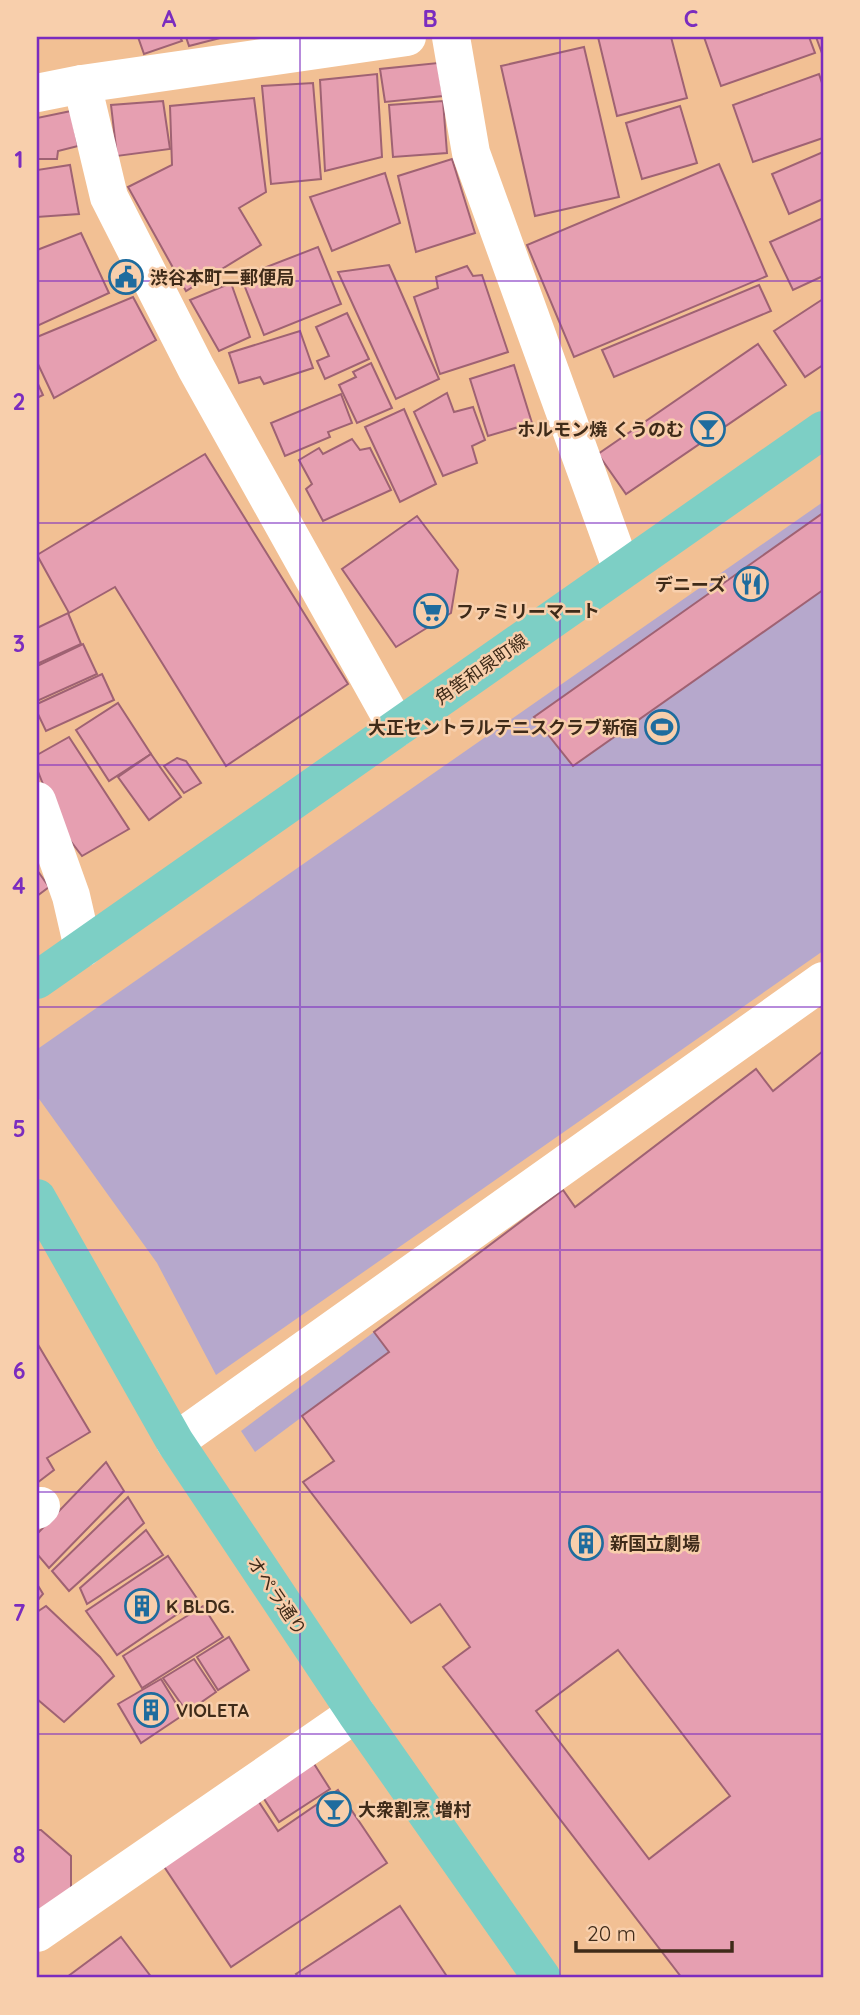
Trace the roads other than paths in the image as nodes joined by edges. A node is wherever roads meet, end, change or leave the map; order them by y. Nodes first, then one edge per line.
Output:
1 (407, 37) edge
2 (451, 37) edge
3 (82, 84) junction
4 (37, 93) edge
5 (823, 430) edge
6 (622, 570) junction
7 (397, 728) junction
8 (37, 801) edge
9 (83, 948) junction
10 (37, 980) edge
11 (823, 981) edge
12 (42, 1217) edge
13 (175, 1442) junction
14 (356, 1713) junction
15 (37, 1933) edge
16 (542, 1978) edge

1 - 3 street
2 - 6 street
3 - 4 street
3 - 7 street
5 - 6 main road, 角筈和泉町線
6 - 7 main road, 角筈和泉町線
7 - 9 main road, 角筈和泉町線
8 - 9 street
9 - 10 main road, 角筈和泉町線
11 - 13 street
12 - 13 main road, オペラ通り
13 - 14 main road, オペラ通り
14 - 15 street
14 - 16 main road, オペラ通り

